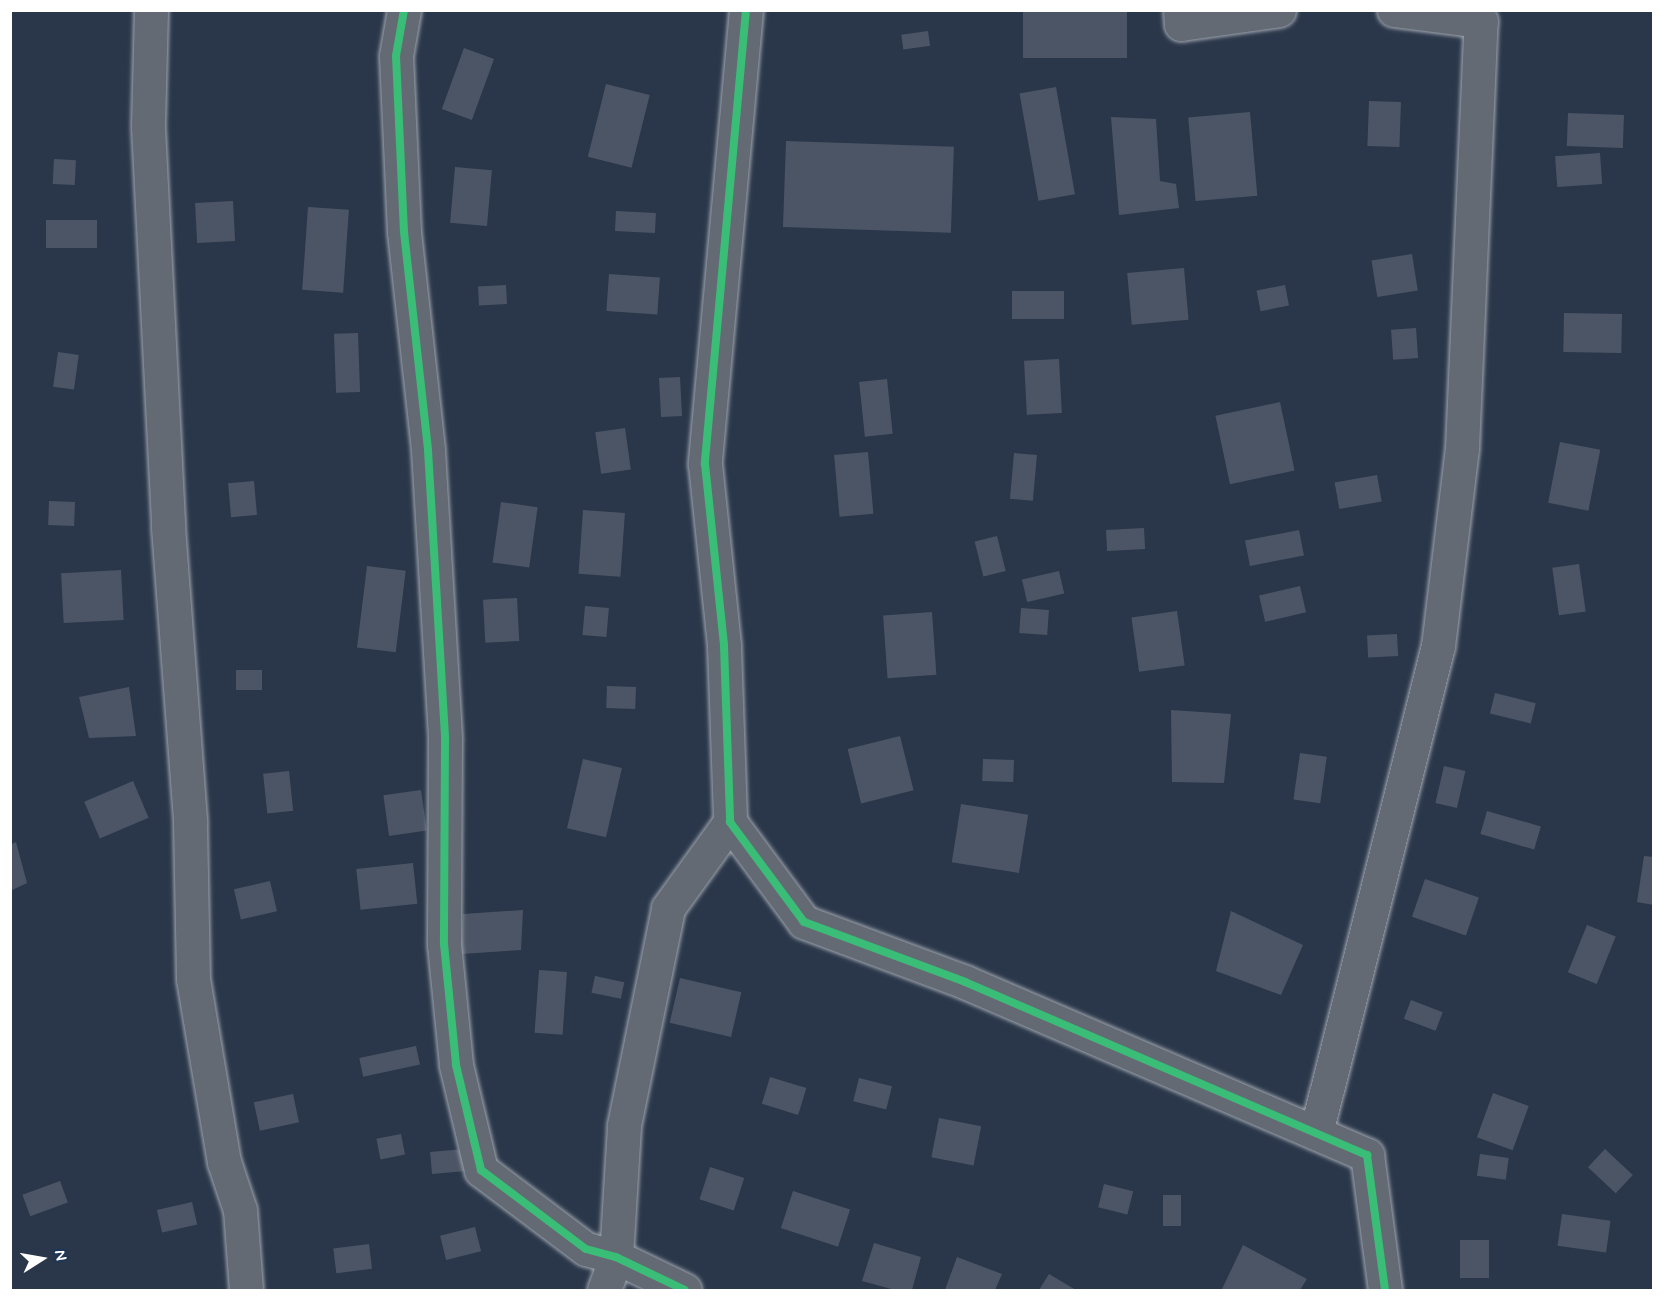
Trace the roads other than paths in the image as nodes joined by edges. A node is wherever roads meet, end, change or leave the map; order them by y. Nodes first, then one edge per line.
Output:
1 (151, 10) edge
2 (404, 10) edge
3 (746, 10) edge
4 (1180, 10) edge
5 (1279, 10) edge
6 (1394, 10) edge
7 (730, 822) junction
8 (1316, 1133) junction
9 (616, 1257) junction
10 (246, 1290) edge
11 (604, 1290) edge
12 (685, 1290) edge
13 (1385, 1290) edge

1 - 10 street
2 - 9 street
3 - 7 street
4 - 5 street
6 - 8 street
7 - 8 street
7 - 9 street
8 - 13 street
9 - 11 street
9 - 12 street

